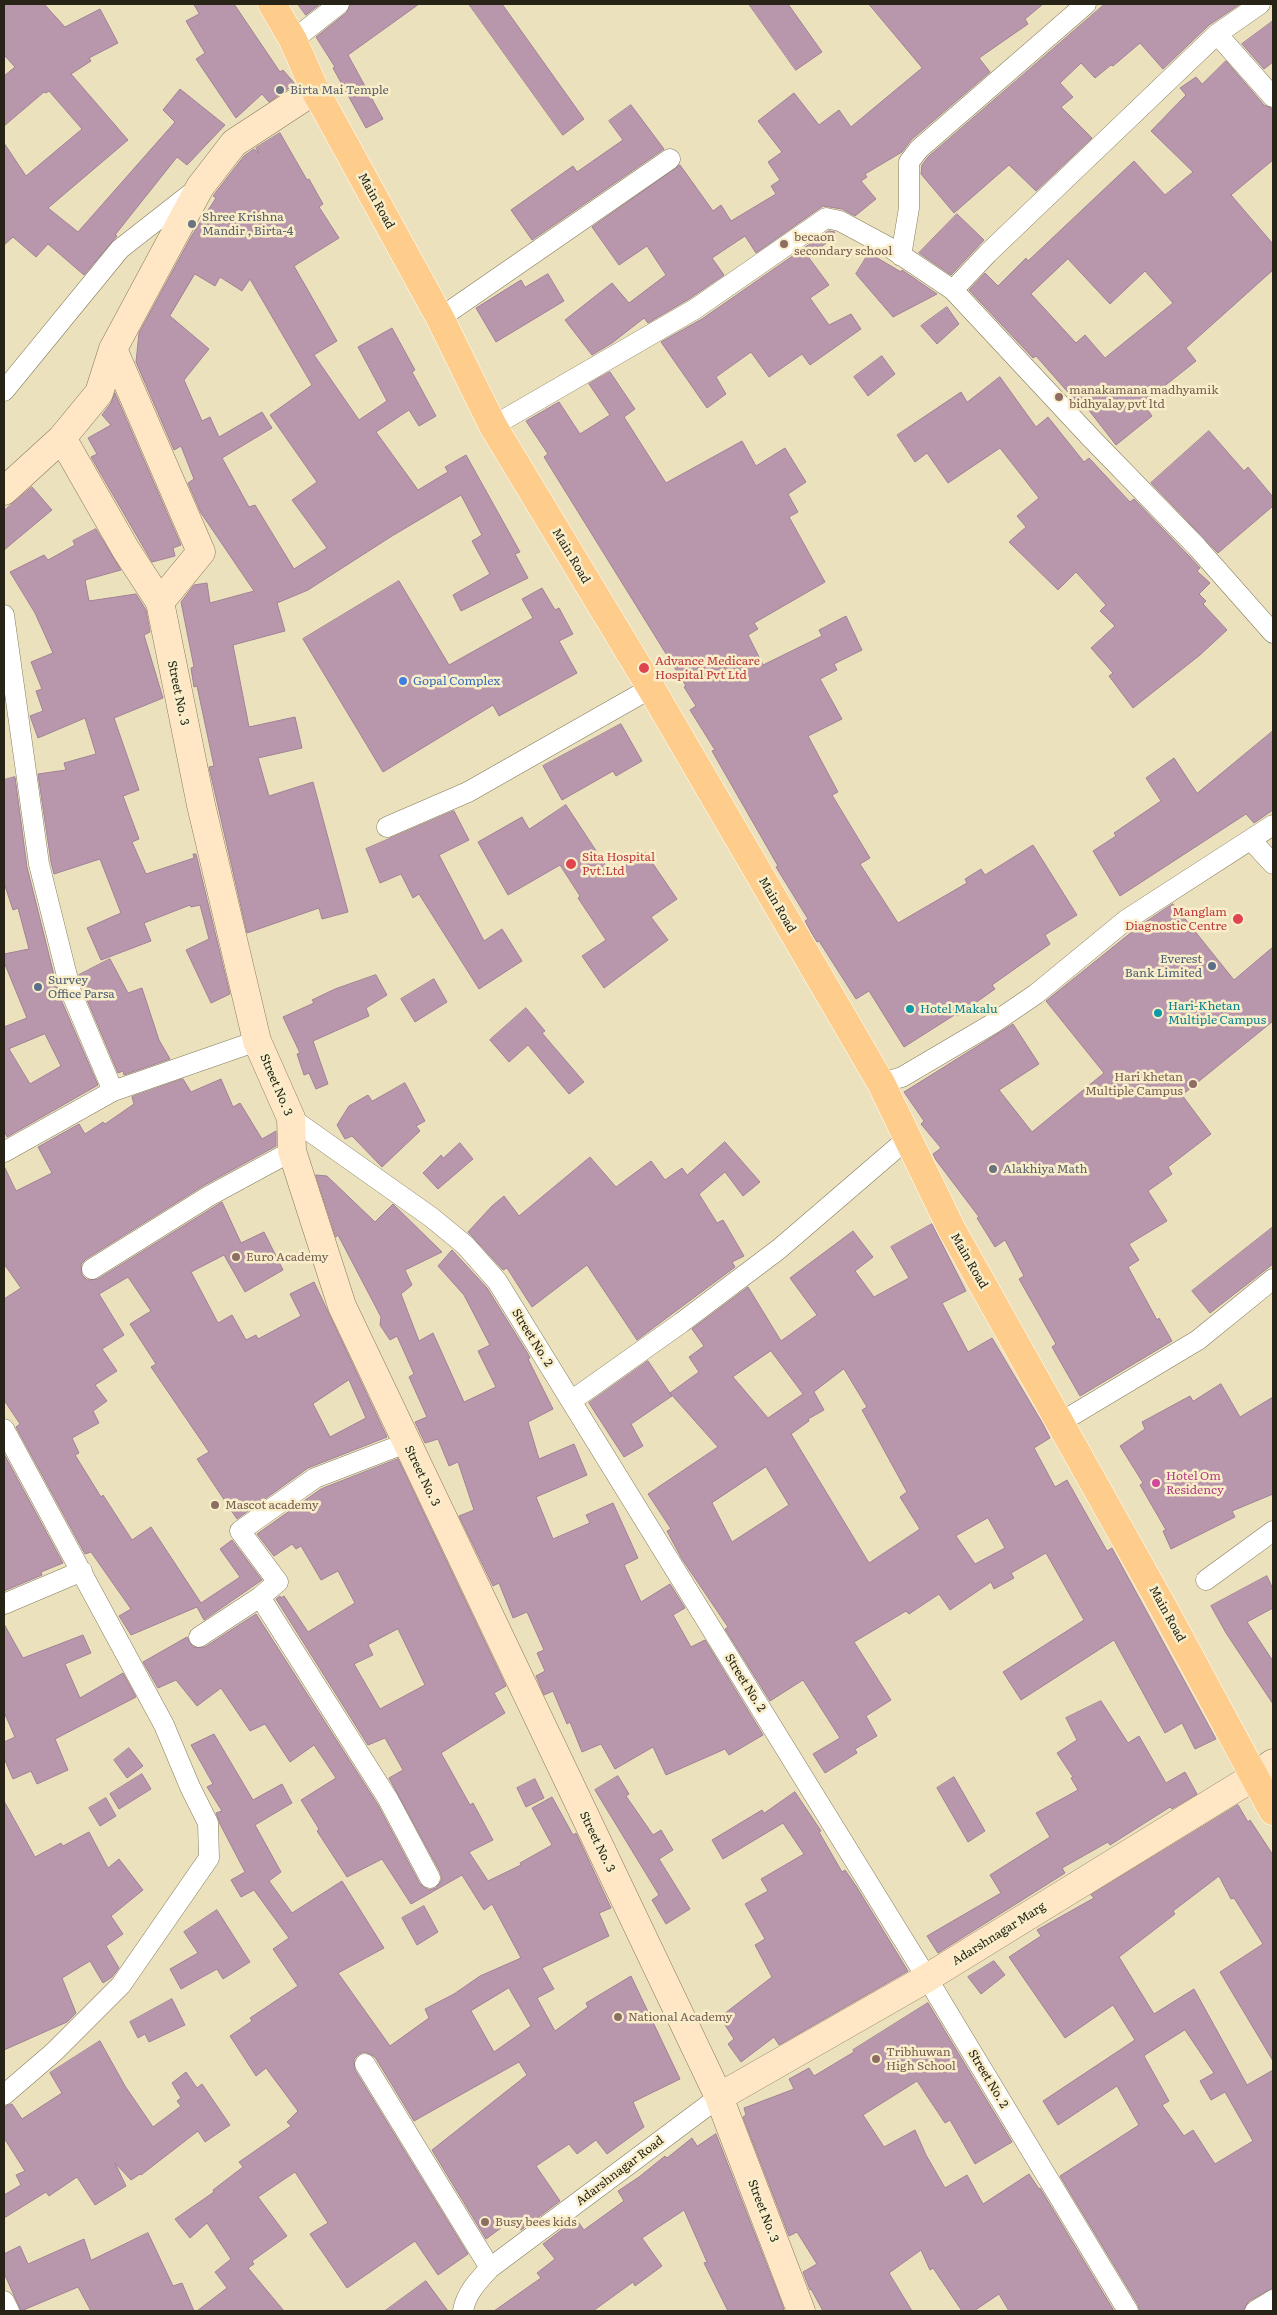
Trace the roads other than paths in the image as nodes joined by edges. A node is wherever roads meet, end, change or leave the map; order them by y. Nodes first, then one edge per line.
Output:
1 (272, 4) edge
2 (339, 4) edge
3 (1086, 4) edge
4 (1260, 4) edge
5 (1217, 34) junction
6 (293, 40) junction
7 (315, 90) junction
8 (1273, 97) edge
9 (670, 159) dead end
10 (200, 187) junction
11 (901, 256) junction
12 (953, 290) junction
13 (440, 318) junction
14 (113, 349) junction
15 (4, 391) edge
16 (493, 426) junction
17 (62, 438) junction
18 (4, 491) edge
19 (160, 602) junction
20 (4, 615) edge
21 (1273, 633) edge
22 (651, 688) junction
23 (1273, 825) edge
24 (387, 827) dead end
25 (1251, 840) junction
26 (1273, 864) edge
27 (257, 1041) junction
28 (881, 1083) junction
29 (113, 1091) junction
30 (291, 1118) junction
31 (907, 1139) junction
32 (5, 1150) edge
33 (292, 1151) junction
34 (92, 1269) dead end
35 (1273, 1279) edge
36 (571, 1401) junction
37 (1060, 1422) junction
38 (4, 1429) edge
39 (406, 1443) junction
40 (1273, 1531) edge
41 (82, 1571) junction
42 (1206, 1580) dead end
43 (260, 1597) junction
44 (4, 1604) edge
45 (200, 1638) dead end
46 (1264, 1770) edge
47 (1273, 1811) edge
48 (430, 1878) dead end
49 (927, 1978) junction
50 (365, 2064) dead end
51 (4, 2095) edge
52 (720, 2097) junction
53 (490, 2268) junction
54 (4, 2301) edge
55 (9, 2311) edge
56 (463, 2311) edge
57 (801, 2311) edge
58 (1128, 2311) edge

1 - 6 main road, Main Road
2 - 6 street
3 - 11 street
4 - 5 street
5 - 8 street
5 - 12 street
6 - 7 main road, Main Road
7 - 10 street
7 - 13 main road, Main Road
9 - 13 street
10 - 14 street
10 - 15 street
11 - 12 street
11 - 16 street
12 - 21 street
13 - 16 main road, Main Road
14 - 17 street
14 - 19 street
16 - 22 main road, Main Road
17 - 18 street
17 - 19 street, Street No. 3
19 - 27 street, Street No. 3
20 - 29 street
22 - 24 street
22 - 28 main road, Main Road
23 - 25 street
25 - 26 street
25 - 28 street
27 - 29 street
27 - 30 street, Street No. 3
28 - 31 main road, Main Road
29 - 32 street
30 - 33 street, Street No. 3
30 - 36 street, Street No. 2
31 - 36 street
31 - 37 main road, Main Road
33 - 34 street
33 - 39 street, Street No. 3
35 - 37 street
36 - 49 street, Street No. 2
37 - 46 main road, Main Road
38 - 41 street
39 - 43 street
39 - 52 street, Street No. 3
40 - 42 street
41 - 44 street
41 - 51 street
43 - 45 street
43 - 48 street
46 - 47 main road, Main Road
46 - 49 street, Adarshnagar Marg
49 - 52 street, Adarshnagar Marg
49 - 58 street, Street No. 2
50 - 53 street
52 - 53 street, Adarshnagar Road
52 - 57 street, Street No. 3
53 - 56 street, Adarshnagar Road
54 - 55 street

